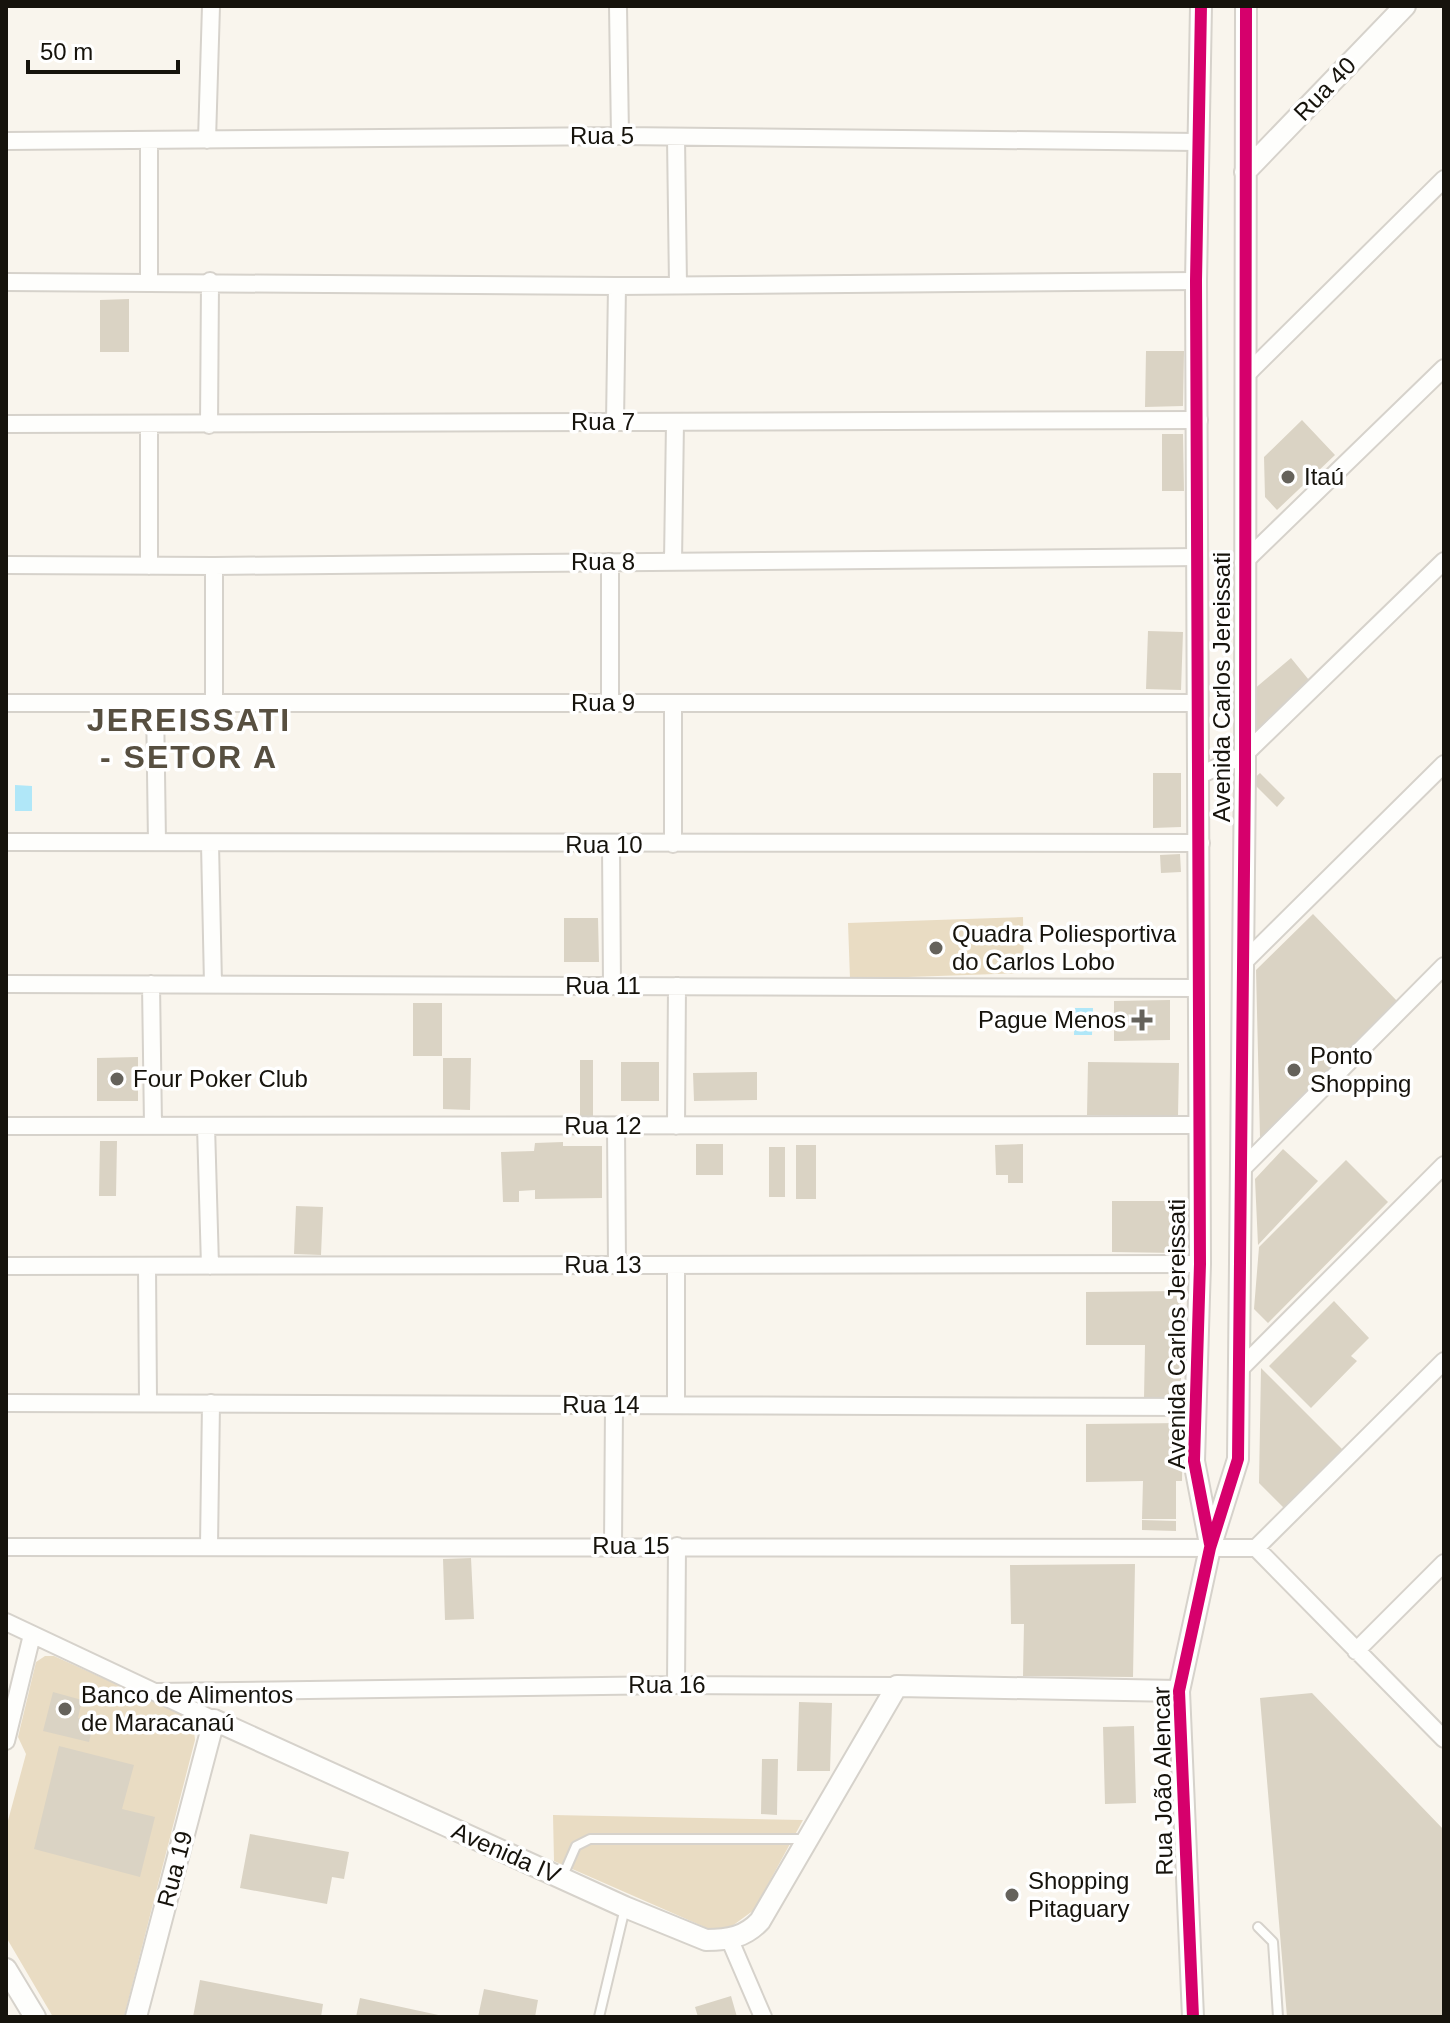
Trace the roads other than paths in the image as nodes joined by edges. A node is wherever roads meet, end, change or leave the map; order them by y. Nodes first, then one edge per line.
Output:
1 (211, 6) edge
2 (618, 6) edge
3 (1201, 6) edge
4 (1246, 6) edge
5 (1405, 6) edge
6 (620, 136) junction
7 (676, 138) junction
8 (207, 140) junction
9 (6, 141) edge
10 (149, 142) junction
11 (1198, 142) junction
12 (1245, 172) junction
13 (1444, 179) edge
14 (210, 281) junction
15 (1196, 281) junction
16 (6, 282) edge
17 (149, 282) junction
18 (678, 285) junction
19 (617, 286) junction
20 (1444, 368) edge
21 (1244, 377) junction
22 (1199, 420) junction
23 (615, 422) junction
24 (675, 422) junction
25 (6, 424) edge
26 (149, 425) junction
27 (209, 425) junction
28 (1199, 557) junction
29 (1444, 561) edge
30 (610, 562) junction
31 (673, 562) junction
32 (1243, 563) junction
33 (6, 565) edge
34 (149, 566) junction
35 (214, 566) junction
36 (6, 703) edge
37 (155, 703) junction
38 (214, 703) junction
39 (610, 703) junction
40 (673, 703) junction
41 (1199, 703) junction
42 (1244, 755) junction
43 (1444, 764) edge
44 (1200, 775) junction
45 (6, 842) edge
46 (157, 842) junction
47 (1201, 843) junction
48 (210, 844) junction
49 (673, 844) junction
50 (611, 845) junction
51 (1243, 963) junction
52 (1444, 966) edge
53 (6, 984) edge
54 (151, 984) junction
55 (213, 984) junction
56 (612, 986) junction
57 (677, 986) junction
58 (1200, 988) junction
59 (153, 1125) junction
60 (1199, 1125) junction
61 (6, 1126) edge
62 (206, 1126) junction
63 (616, 1126) junction
64 (676, 1126) junction
65 (1444, 1165) edge
66 (1241, 1170) junction
67 (1200, 1264) junction
68 (617, 1265) junction
69 (6, 1266) edge
70 (147, 1266) junction
71 (210, 1266) junction
72 (676, 1266) junction
73 (1444, 1361) edge
74 (1240, 1369) junction
75 (148, 1401) junction
76 (6, 1403) edge
77 (211, 1403) junction
78 (614, 1405) junction
79 (676, 1405) junction
80 (1197, 1407) junction
81 (209, 1545) junction
82 (613, 1546) junction
83 (677, 1546) junction
84 (6, 1547) edge
85 (1210, 1548) junction
86 (1256, 1548) junction
87 (1444, 1563) edge
88 (6, 1622) edge
89 (32, 1635) junction
90 (1356, 1651) junction
91 (676, 1685) junction
92 (897, 1686) junction
93 (1179, 1691) junction
94 (156, 1692) junction
95 (214, 1720) junction
96 (1444, 1739) edge
97 (6, 1741) edge
98 (808, 1839) junction
99 (562, 1878) junction
100 (625, 1907) junction
101 (1258, 1927) dead end
102 (729, 1938) junction
103 (6, 1969) edge
104 (35, 2017) edge
105 (136, 2017) edge
106 (599, 2017) edge
107 (763, 2017) edge
108 (1193, 2017) edge
109 (1278, 2017) edge

1 - 8 street
2 - 6 street
3 - 11 street, Avenida Carlos Jereissati
4 - 12 street, Avenida Carlos Jereissati
5 - 12 street, Rua 40
6 - 7 street, Rua 5
6 - 8 street, Rua 5
7 - 11 street, Rua 5
7 - 18 street
8 - 10 street, Rua 5
9 - 10 street, Rua 5
10 - 17 street
11 - 15 street, Avenida Carlos Jereissati
12 - 21 street, Avenida Carlos Jereissati
13 - 21 street
14 - 17 street
14 - 19 street
14 - 27 street
15 - 18 street
15 - 22 street, Avenida Carlos Jereissati
16 - 17 street
18 - 19 street
19 - 23 street
20 - 32 street
21 - 32 street, Avenida Carlos Jereissati
22 - 24 street, Rua 7
22 - 28 street, Avenida Carlos Jereissati
23 - 24 street, Rua 7
23 - 27 street, Rua 7
24 - 31 street
25 - 26 street, Rua 7
26 - 27 street, Rua 7
26 - 34 street
28 - 31 street, Rua 8
28 - 41 street, Avenida Carlos Jereissati
29 - 42 street
30 - 31 street, Rua 8
30 - 35 street, Rua 8
30 - 39 street
32 - 42 street, Avenida Carlos Jereissati
33 - 34 street, Rua 8
34 - 35 street, Rua 8
35 - 38 street
36 - 37 street, Rua 9
37 - 38 street, Rua 9
37 - 46 street
38 - 39 street, Rua 9
39 - 40 street, Rua 9
40 - 41 street, Rua 9
40 - 49 street
41 - 44 street, Avenida Carlos Jereissati
42 - 44 street
42 - 51 street, Avenida Carlos Jereissati
43 - 51 street
44 - 47 street, Avenida Carlos Jereissati
45 - 46 street, Rua 10
46 - 48 street, Rua 10
47 - 49 street, Rua 10
47 - 58 street, Avenida Carlos Jereissati
48 - 50 street, Rua 10
48 - 55 street
49 - 50 street, Rua 10
50 - 56 street
51 - 66 street, Avenida Carlos Jereissati
52 - 66 street
53 - 54 street, Rua 11
54 - 55 street, Rua 11
54 - 59 street
55 - 56 street, Rua 11
56 - 57 street, Rua 11
57 - 58 street, Rua 11
57 - 64 street
58 - 60 street, Avenida Carlos Jereissati
59 - 61 street, Rua 12
59 - 62 street, Rua 12
60 - 64 street, Rua 12
60 - 67 street, Avenida Carlos Jereissati
62 - 63 street, Rua 12
62 - 71 street
63 - 64 street, Rua 12
63 - 68 street
65 - 74 street
66 - 74 street, Avenida Carlos Jereissati
67 - 72 street, Rua 13
67 - 80 street, Avenida Carlos Jereissati
68 - 71 street, Rua 13
68 - 72 street, Rua 13
69 - 70 street, Rua 13
70 - 71 street, Rua 13
70 - 75 street
72 - 79 street
73 - 86 street
74 - 85 street, Avenida Carlos Jereissati
75 - 76 street, Rua 14
75 - 77 street, Rua 14
77 - 78 street, Rua 14
77 - 81 street
78 - 79 street, Rua 14
78 - 82 street
79 - 80 street, Rua 14
80 - 85 street, Avenida Carlos Jereissati
81 - 82 street, Rua 15
81 - 84 street, Rua 15
82 - 83 street, Rua 15
83 - 85 street, Rua 15
83 - 91 street
85 - 86 street, Rua 15
85 - 93 street, Rua João Alencar
86 - 90 street
87 - 90 street
88 - 89 street, Avenida IV
89 - 94 street, Avenida IV
89 - 97 street
90 - 96 street
91 - 92 street, Rua 16
91 - 94 street, Rua 16
92 - 93 street, Rua 16
92 - 98 street
93 - 108 street, Rua João Alencar
94 - 95 street, Avenida IV
95 - 99 street, Avenida IV
95 - 105 street, Rua 19
98 - 99 lane
98 - 102 street
99 - 100 street, Avenida IV
100 - 102 street, Avenida IV
100 - 106 lane
101 - 109 lane
102 - 107 street
103 - 104 street

